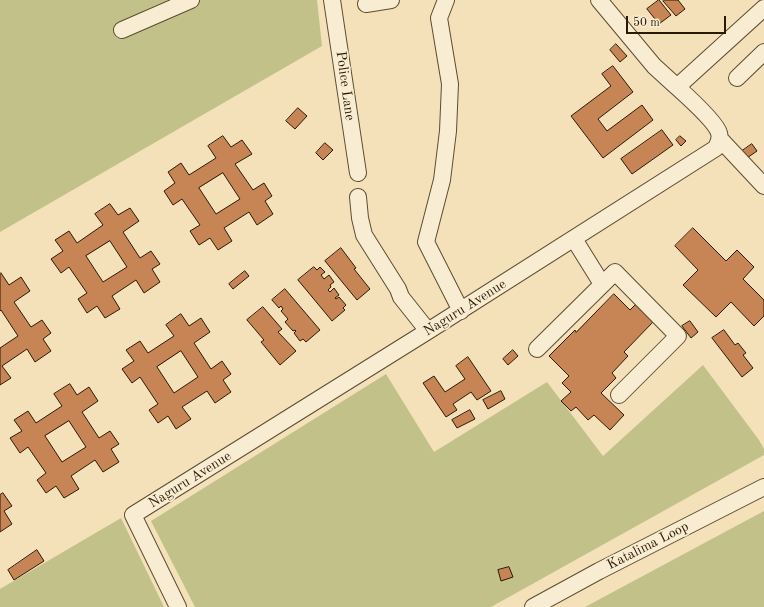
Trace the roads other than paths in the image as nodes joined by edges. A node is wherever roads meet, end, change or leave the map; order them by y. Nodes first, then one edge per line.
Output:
1 (191, 0) edge
2 (332, 0) edge
3 (391, 0) edge
4 (446, 0) edge
5 (599, 0) edge
6 (366, 4) dead end
7 (764, 8) edge
8 (122, 30) dead end
9 (764, 52) edge
10 (737, 78) dead end
11 (677, 87) junction
12 (720, 139) junction
13 (358, 173) dead end
14 (764, 186) edge
15 (358, 197) dead end
16 (574, 239) junction
17 (602, 284) junction
18 (461, 310) junction
19 (428, 331) junction
20 (537, 348) dead end
21 (619, 395) dead end
22 (764, 487) edge
23 (178, 607) edge
24 (533, 607) edge

1 - 8 street
2 - 13 street, Police Lane
3 - 6 street
4 - 18 street
5 - 11 street
7 - 11 street
9 - 10 street
11 - 12 street
12 - 14 street
12 - 16 street, Naguru Avenue
15 - 19 street
16 - 17 street
16 - 18 street, Naguru Avenue
17 - 20 street
17 - 21 street
18 - 19 street, Naguru Avenue
19 - 23 street, Naguru Avenue
22 - 24 street, Katalima Loop

